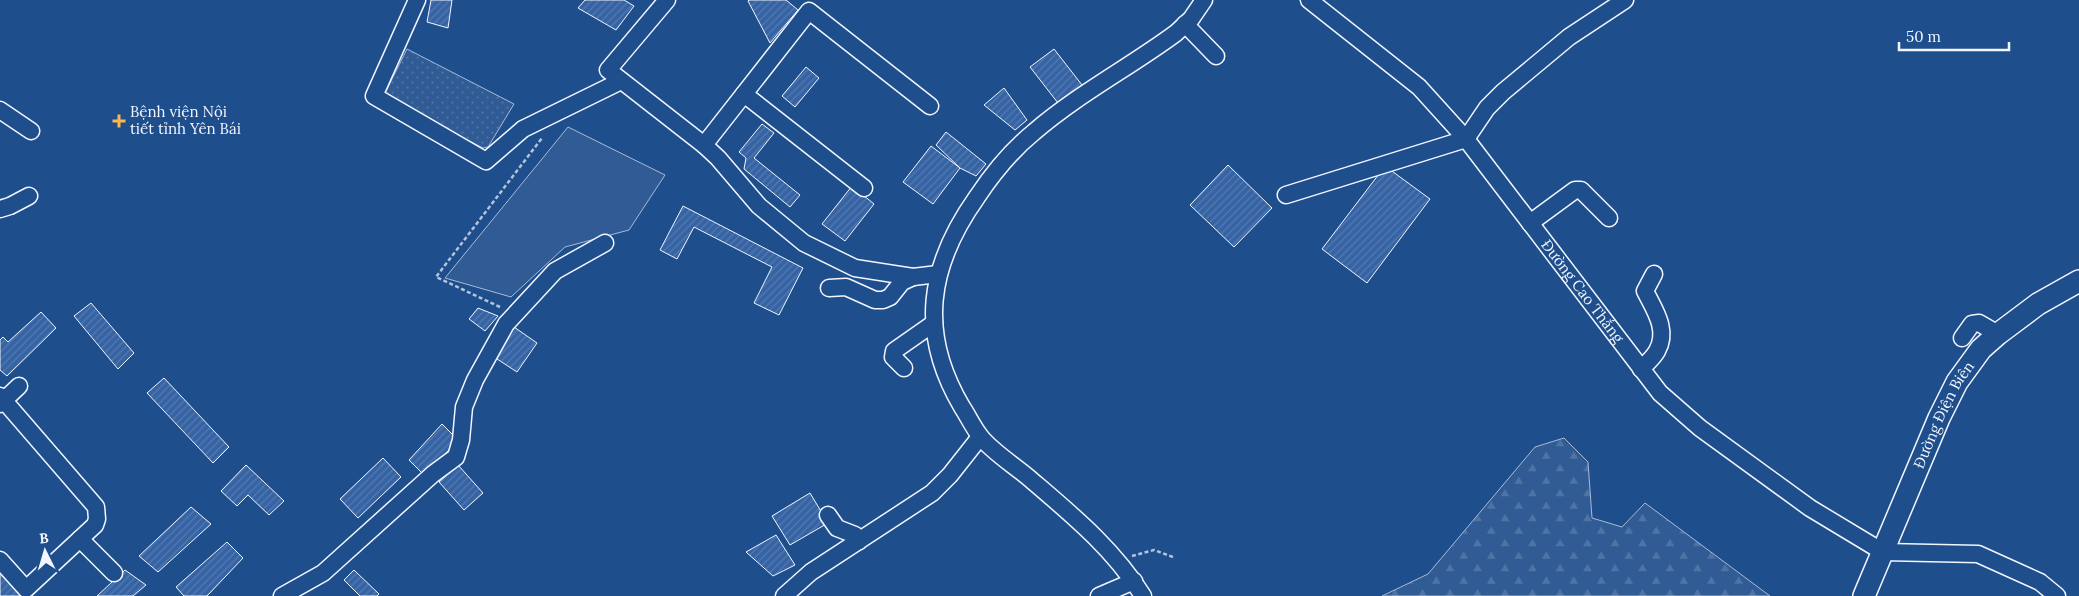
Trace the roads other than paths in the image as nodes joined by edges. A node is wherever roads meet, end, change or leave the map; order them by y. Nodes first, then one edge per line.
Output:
1 (417, 0) edge
2 (667, 0) edge
3 (1204, 0) edge
4 (1309, 0) edge
5 (1625, 0) edge
6 (1185, 24) junction
7 (1216, 56) dead end
8 (621, 81) junction
9 (744, 94) junction
10 (930, 106) dead end
11 (0, 110) edge
12 (31, 131) dead end
13 (1466, 139) junction
14 (704, 145) junction
15 (864, 188) dead end
16 (1286, 195) dead end
17 (29, 196) dead end
18 (0, 209) edge
19 (1609, 218) dead end
20 (1530, 223) junction
21 (605, 243) dead end
22 (938, 274) junction
23 (1654, 274) dead end
24 (913, 277) junction
25 (2079, 281) edge
26 (828, 288) dead end
27 (934, 323) junction
28 (1998, 334) junction
29 (1962, 338) dead end
30 (904, 368) dead end
31 (1641, 369) junction
32 (19, 386) dead end
33 (1, 400) edge
34 (980, 437) junction
35 (828, 515) dead end
36 (80, 539) junction
37 (859, 541) junction
38 (1883, 552) junction
39 (0, 560) edge
40 (114, 573) dead end
41 (1134, 581) junction
42 (24, 593) edge
43 (282, 596) edge
44 (784, 596) edge
45 (1099, 596) edge
46 (1143, 596) edge
47 (1864, 596) edge
48 (2057, 596) edge

1 - 8 street
2 - 8 street
3 - 6 street
4 - 13 street, Đường Cao Thắng
5 - 13 street
6 - 7 street
6 - 22 street
8 - 14 street
9 - 10 street
9 - 14 street
9 - 15 street
11 - 12 street
13 - 16 street
13 - 20 street, Đường Cao Thắng
14 - 24 street
17 - 18 street
19 - 20 street
20 - 31 street, Đường Cao Thắng
21 - 43 street
22 - 24 street
22 - 27 street
23 - 31 street
24 - 26 street
25 - 28 main road, Đường Điện Biên
27 - 30 street
27 - 34 street
28 - 29 street
28 - 38 main road, Đường Điện Biên
31 - 38 street, Đường Cao Thắng
32 - 33 street
33 - 36 street
34 - 37 street
34 - 41 street
35 - 37 street
36 - 40 street
36 - 42 street
37 - 44 street
38 - 47 main road, Đường Điện Biên
38 - 48 street
39 - 42 street
41 - 45 street
41 - 46 street

